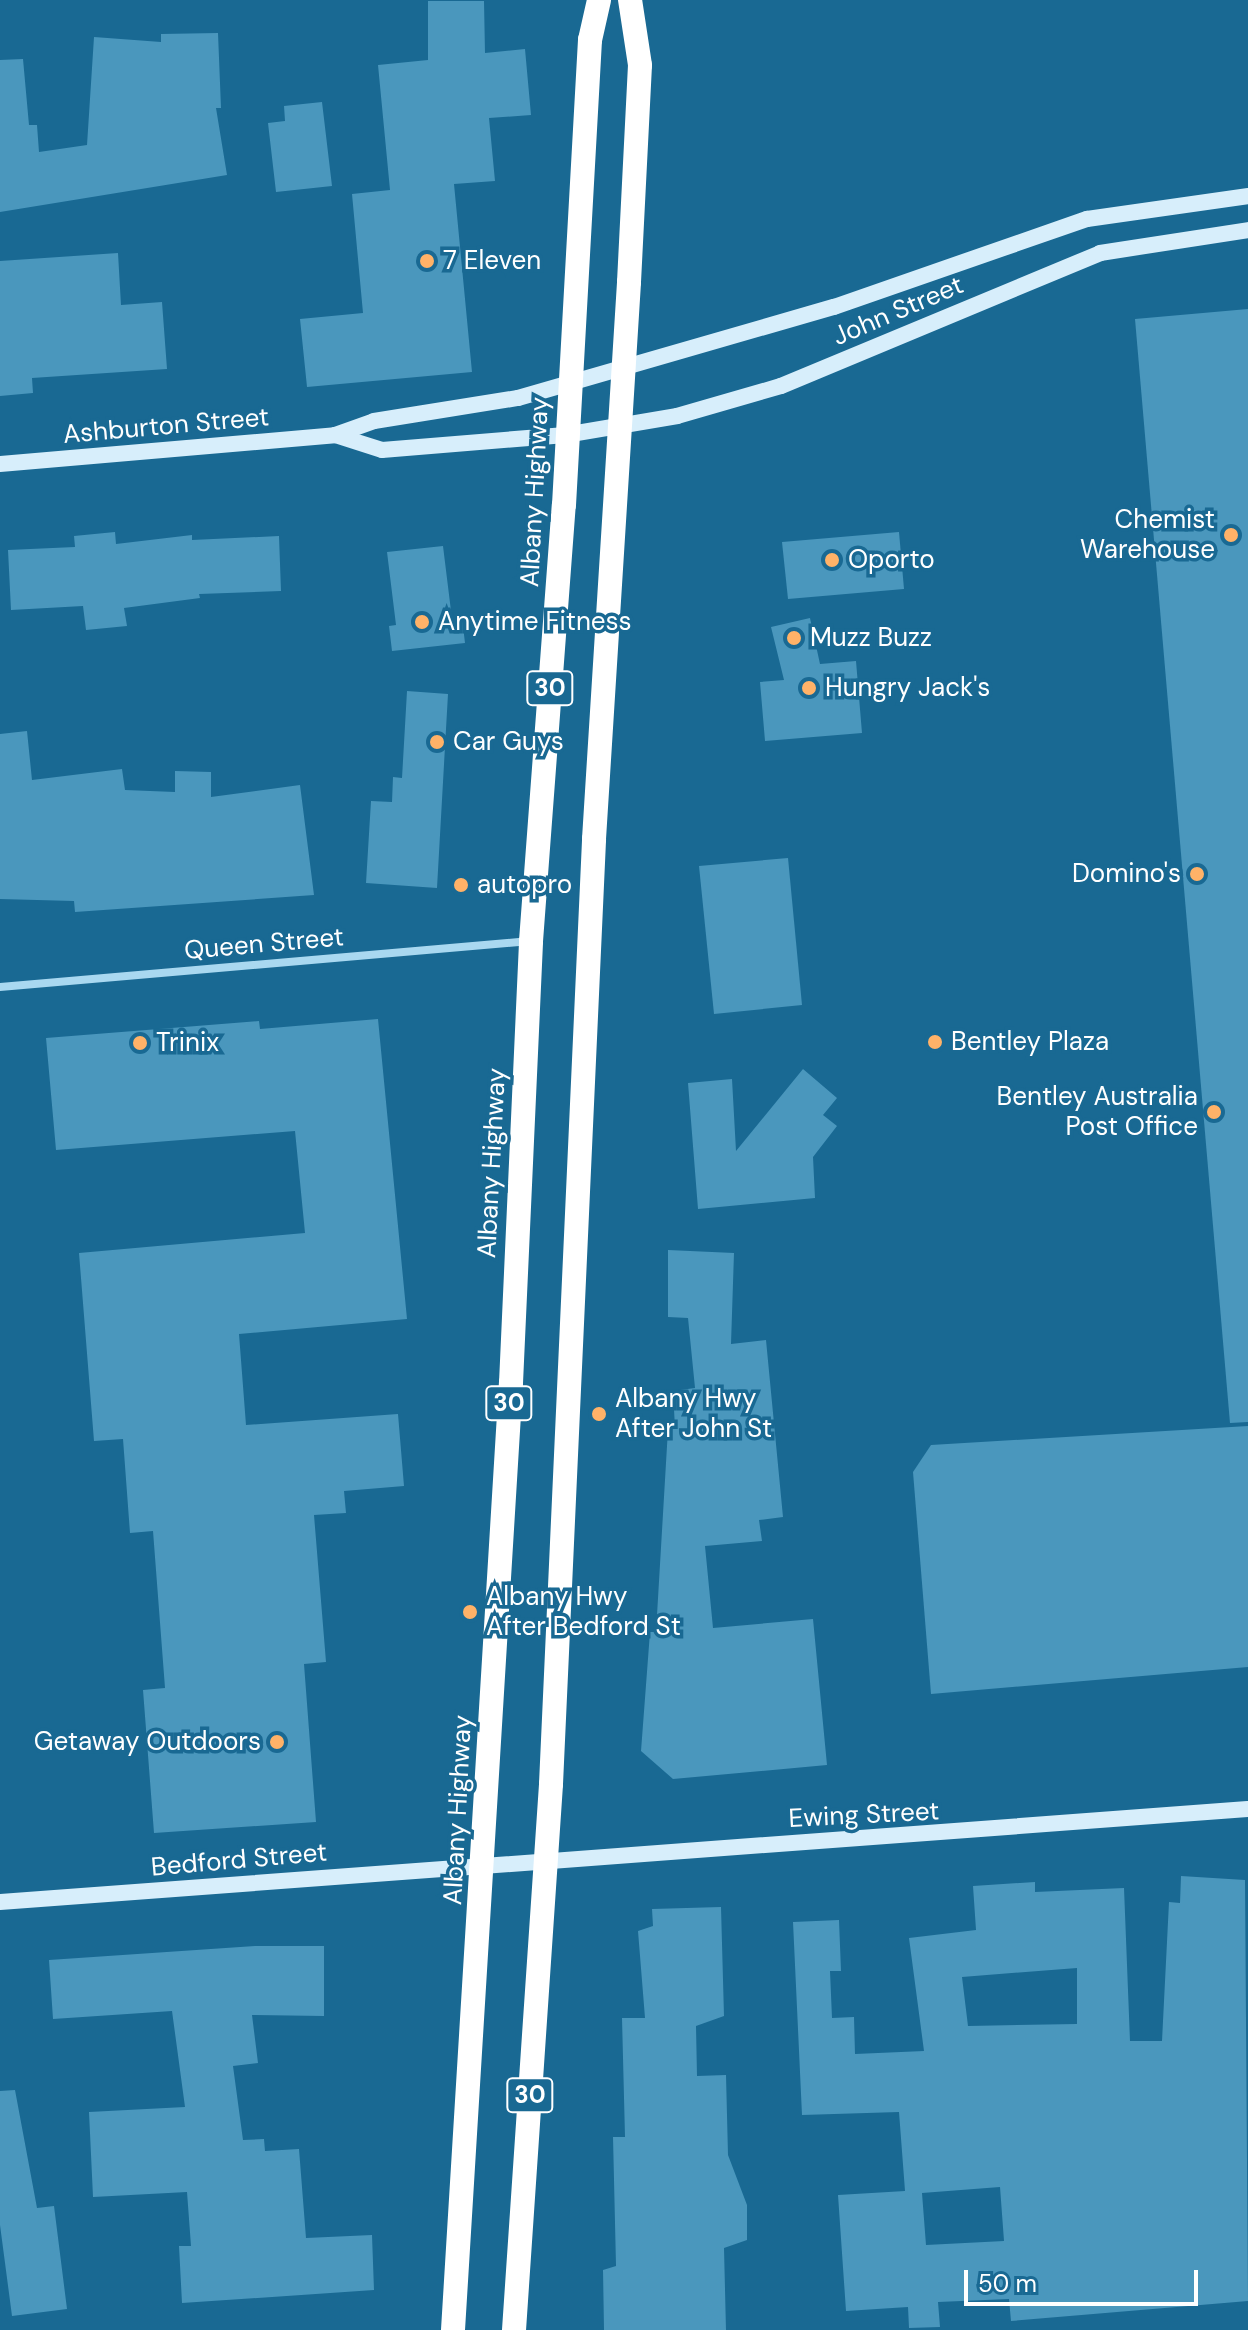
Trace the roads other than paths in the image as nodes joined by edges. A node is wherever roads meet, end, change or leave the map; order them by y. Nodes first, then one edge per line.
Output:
1 (599, 0) edge
2 (630, 0) edge
3 (1248, 196) edge
4 (1248, 230) edge
5 (623, 370) junction
6 (569, 385) junction
7 (620, 429) junction
8 (335, 435) junction
9 (565, 435) junction
10 (0, 464) edge
11 (531, 941) junction
12 (0, 987) edge
13 (1248, 1809) edge
14 (546, 1860) junction
15 (482, 1864) junction
16 (0, 1902) edge
17 (453, 2330) edge
18 (514, 2330) edge

1 - 6 highway, Albany Highway / 30
2 - 5 highway, 30
3 - 5 street, John Street
4 - 7 street, John Street
5 - 6 street, John Street
5 - 7 highway, 30
6 - 8 street, Ashburton Street
6 - 9 highway, Albany Highway / 30
7 - 9 street, John Street
7 - 14 highway, 30
8 - 9 street, Ashburton Street
8 - 10 street, Ashburton Street
9 - 11 highway, Albany Highway / 30
11 - 12 street, Queen Street
11 - 15 highway, Albany Highway / 30
13 - 14 street, Ewing Street
14 - 15 street, Ewing Street
14 - 18 highway, 30
15 - 16 street, Bedford Street
15 - 17 highway, Albany Highway / 30

